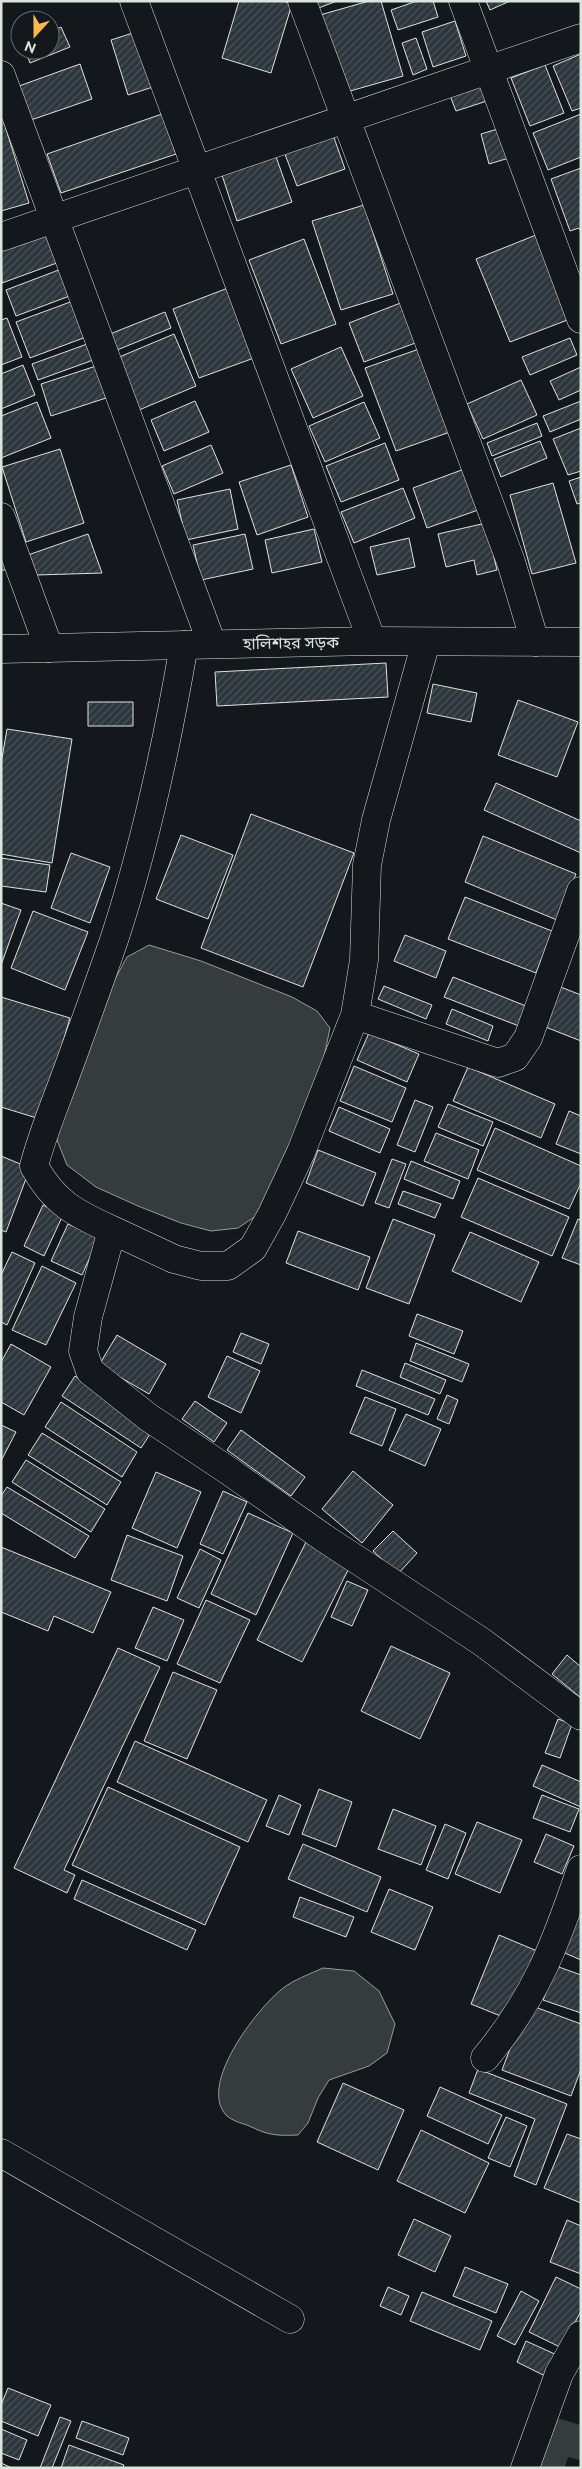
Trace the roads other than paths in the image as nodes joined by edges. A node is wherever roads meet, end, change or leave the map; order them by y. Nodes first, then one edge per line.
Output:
1 (134, 1) edge
2 (302, 1) edge
3 (463, 1) edge
4 (581, 38) edge
5 (488, 70) junction
6 (1, 74) edge
7 (346, 118) junction
8 (197, 170) junction
9 (55, 219) junction
10 (1, 237) edge
11 (581, 319) edge
12 (1, 517) edge
13 (372, 641) junction
14 (426, 642) junction
15 (535, 642) junction
16 (581, 642) edge
17 (212, 644) junction
18 (184, 645) junction
19 (49, 648) junction
20 (1, 649) edge
21 (581, 891) edge
22 (355, 1015) junction
23 (112, 1230) junction
24 (581, 1716) edge
25 (581, 1869) edge
26 (485, 2058) dead end
27 (1, 2153) edge
28 (290, 2319) dead end
29 (581, 2334) edge
30 (525, 2468) edge

1 - 8 street
2 - 7 street
3 - 5 street
4 - 5 street
5 - 7 street
5 - 11 street
6 - 9 street
7 - 8 street
7 - 15 street
8 - 9 street
8 - 13 street
9 - 10 street
9 - 17 street
12 - 19 street
13 - 14 street, হালিশহর সড়ক
13 - 17 street, হালিশহর সড়ক
14 - 15 street, হালিশহর সড়ক
14 - 22 street
15 - 16 street, হালিশহর সড়ক
17 - 18 street, হালিশহর সড়ক
18 - 19 street, হালিশহর সড়ক
18 - 23 street
19 - 20 street, হালিশহর সড়ক
21 - 22 street
22 - 23 street
23 - 24 street
25 - 26 street
27 - 28 street
29 - 30 street

